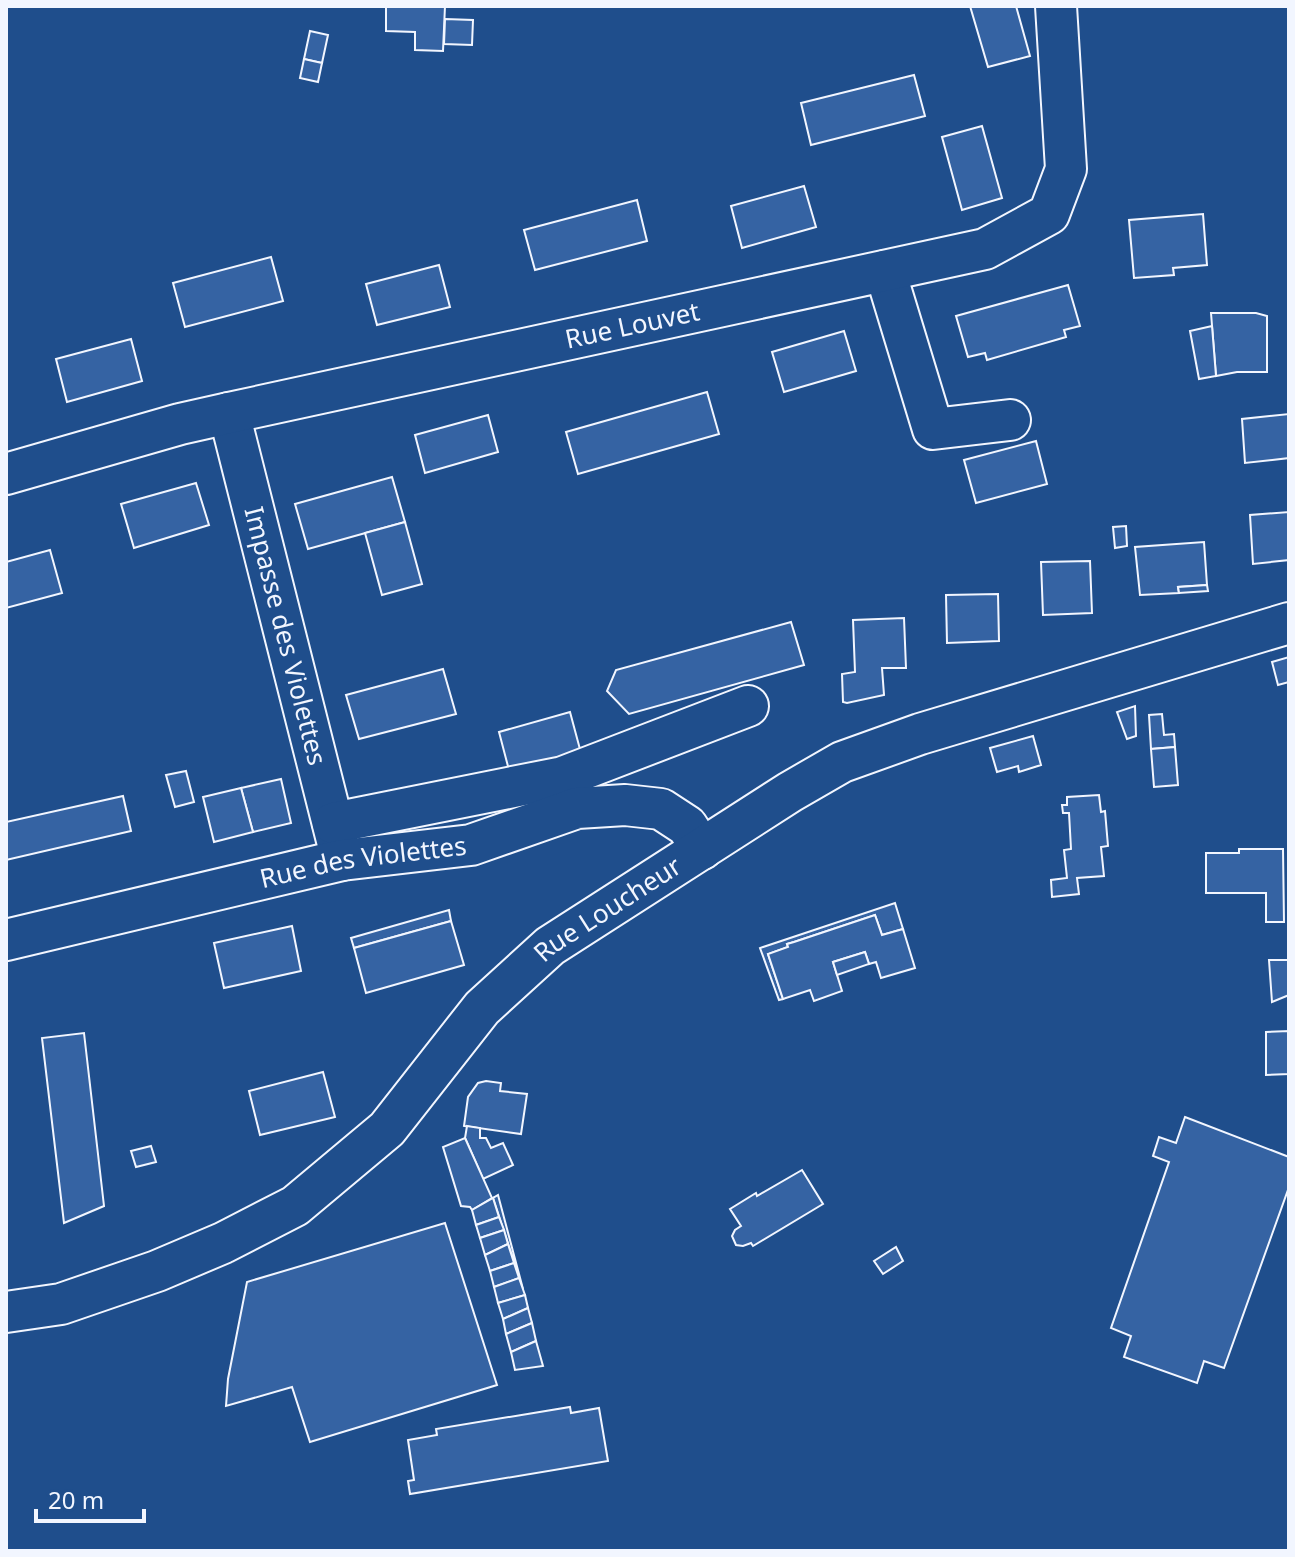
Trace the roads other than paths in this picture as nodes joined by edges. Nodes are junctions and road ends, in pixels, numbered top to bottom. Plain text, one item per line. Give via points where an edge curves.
1 (1056, 6) edge
2 (885, 271) junction
3 (229, 413) junction
4 (1010, 420) dead end
5 (6, 474) edge
6 (1289, 623) edge
7 (748, 706) dead end
8 (337, 842) junction
9 (702, 849) junction
10 (6, 940) edge
11 (6, 1312) edge

1 - 2 street, Rue Louvet via 1066,169 1049,214 985,249
2 - 3 street, Rue Louvet
2 - 4 street via 933,429
3 - 5 street, Rue Louvet
3 - 8 street, Impasse des Violettes
6 - 9 street, Rue Loucheur via 842,762
7 - 8 street via 563,777
8 - 9 street, Rue des Violettes via 471,845 577,808 625,805 661,809 687,826
8 - 10 street, Rue des Violettes
9 - 11 street, Rue Loucheur via 550,946 482,1008 387,1129 295,1206 157,1271 61,1304

